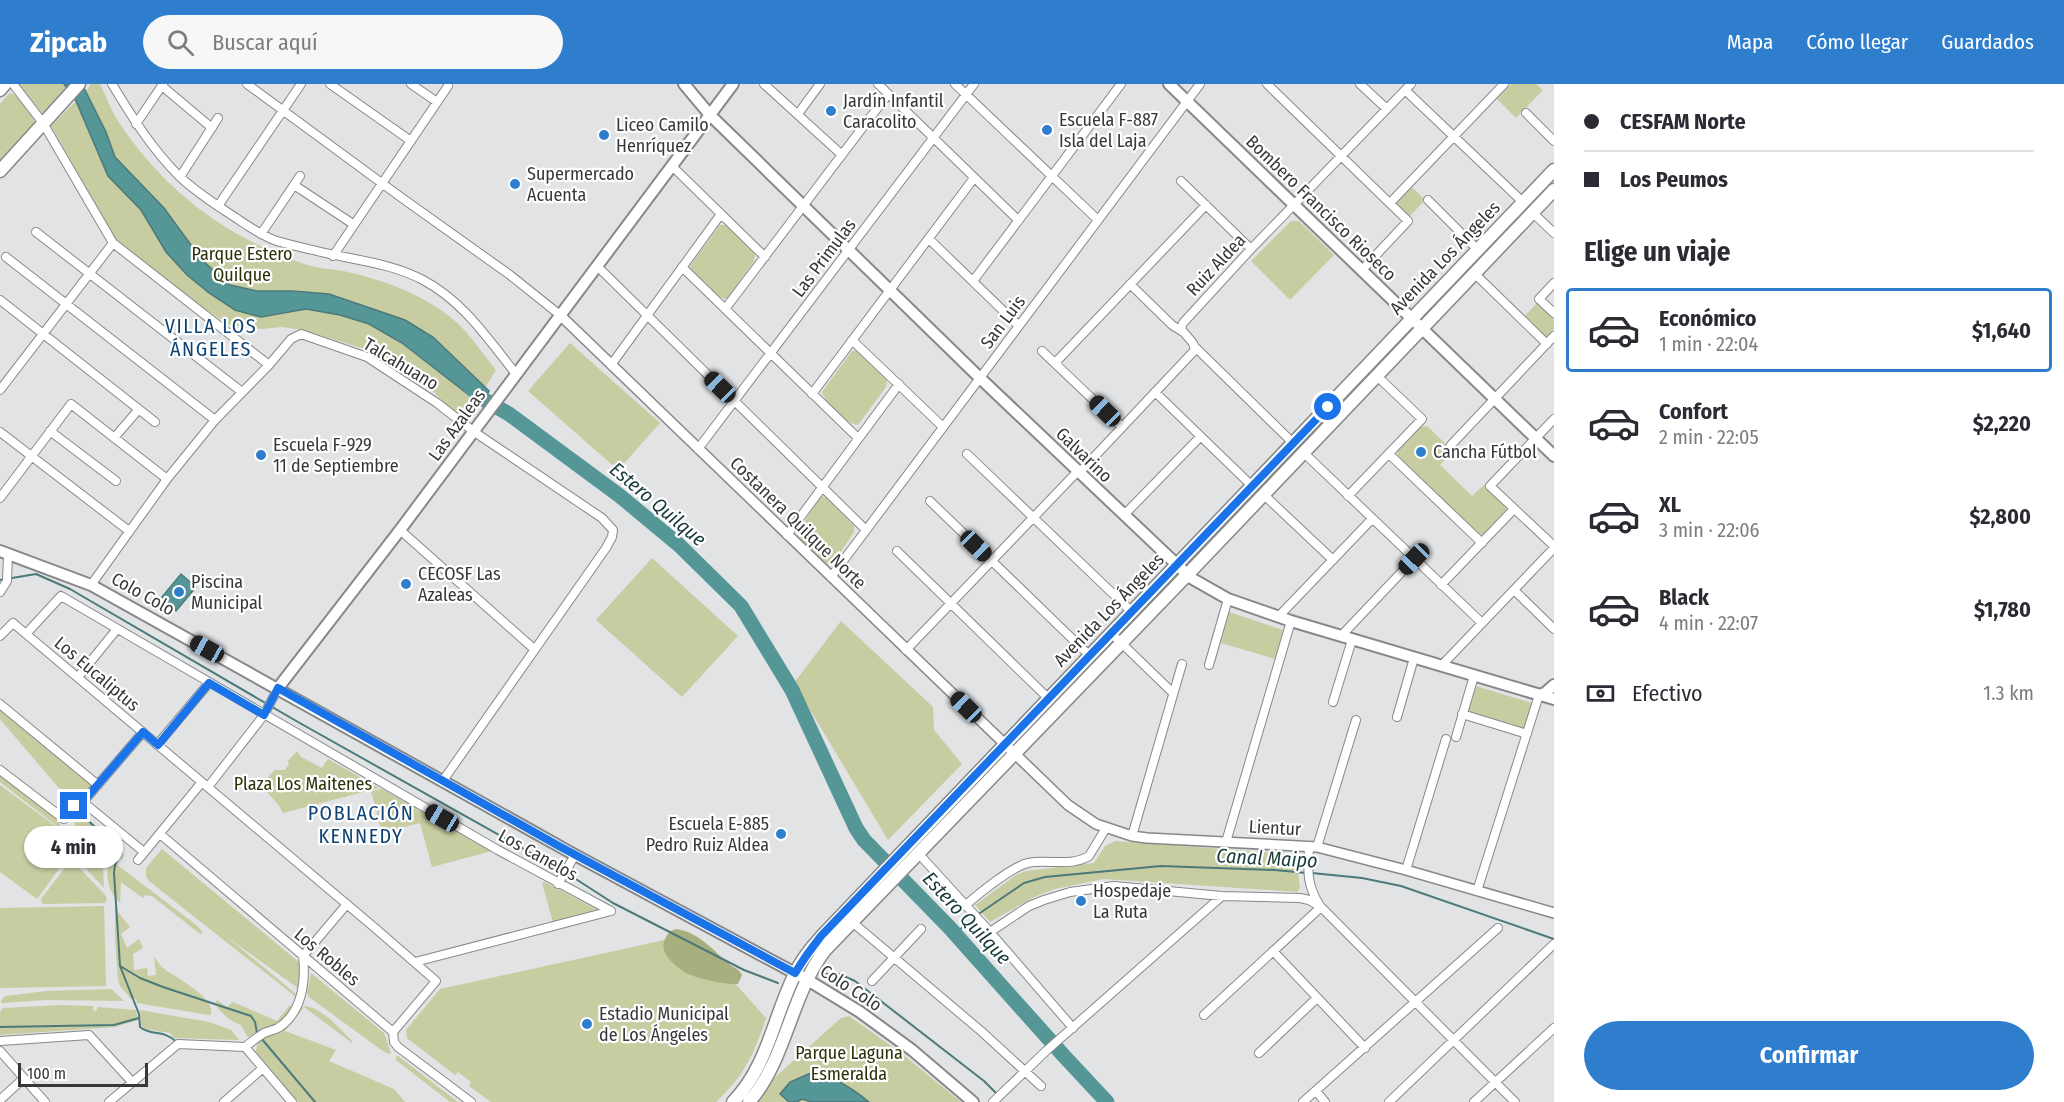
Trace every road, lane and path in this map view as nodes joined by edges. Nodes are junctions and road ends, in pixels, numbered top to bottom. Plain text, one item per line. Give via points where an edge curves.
1 (5, 84) edge
2 (13, 84) edge
3 (79, 84) edge
4 (112, 84) edge
5 (247, 84) edge
6 (301, 84) edge
7 (330, 84) edge
8 (411, 84) edge
9 (684, 84) edge
10 (734, 84) edge
11 (765, 84) edge
12 (820, 84) edge
13 (878, 84) edge
14 (955, 84) edge
15 (974, 84) edge
16 (1121, 84) edge
17 (1169, 84) edge
18 (1200, 84) edge
19 (1267, 84) edge
20 (1360, 84) edge
21 (1504, 84) edge
22 (162, 85) edge
23 (448, 86) dead end
24 (1408, 87) edge
25 (0, 90) edge
26 (888, 94) junction
27 (966, 94) junction
28 (1187, 101) junction
29 (437, 102) junction
30 (1387, 109) junction
31 (284, 111) junction
32 (1526, 113) dead end
33 (798, 114) junction
34 (710, 115) junction
35 (218, 118) dead end
36 (43, 123) junction
37 (136, 124) junction
38 (212, 128) junction
39 (1453, 137) junction
40 (933, 138) junction
41 (411, 141) junction
42 (1554, 141) edge
43 (842, 155) junction
44 (1342, 156) junction
45 (672, 166) junction
46 (1554, 170) edge
47 (0, 171) edge
48 (300, 176) dead end
49 (1052, 176) junction
50 (180, 177) junction
51 (974, 178) junction
52 (1181, 181) dead end
53 (382, 182) junction
54 (294, 185) junction
55 (1554, 190) edge
56 (1428, 200) dead end
57 (1524, 202) junction
58 (1389, 203) junction
59 (804, 205) junction
60 (1206, 205) junction
61 (1294, 205) junction
62 (218, 206) junction
63 (1533, 213) junction
64 (721, 214) junction
65 (1018, 220) junction
66 (1098, 220) junction
67 (353, 224) junction
68 (36, 232) dead end
69 (1554, 233) edge
70 (261, 234) junction
71 (929, 239) junction
72 (113, 243) junction
73 (1251, 249) junction
74 (849, 250) junction
75 (1478, 250) junction
76 (333, 255) junction
77 (6, 257) dead end
78 (765, 257) junction
79 (597, 266) junction
80 (682, 267) junction
81 (1362, 270) junction
82 (89, 273) junction
83 (1474, 273) junction
84 (973, 281) junction
85 (1130, 284) junction
86 (1554, 284) edge
87 (890, 290) junction
88 (0, 300) edge
89 (66, 303) junction
90 (725, 309) junction
91 (1554, 313) edge
92 (560, 315) junction
93 (648, 316) junction
94 (1412, 319) junction
95 (1018, 326) junction
96 (1422, 328) junction
97 (1183, 332) junction
98 (42, 333) junction
99 (1554, 336) edge
100 (852, 340) junction
101 (1547, 344) junction
102 (1194, 346) junction
103 (1042, 351) dead end
104 (771, 353) junction
105 (1055, 363) junction
106 (269, 365) junction
107 (611, 365) junction
108 (516, 374) junction
109 (1377, 376) junction
110 (980, 378) junction
111 (899, 384) junction
112 (0, 390) edge
113 (242, 392) junction
114 (1155, 392) junction
115 (812, 394) junction
116 (1494, 398) junction
117 (735, 401) junction
118 (139, 409) junction
119 (1554, 419) edge
120 (215, 420) junction
121 (155, 422) dead end
122 (943, 427) junction
123 (1122, 427) junction
124 (50, 431) junction
125 (473, 431) junction
126 (0, 432) edge
127 (1200, 437) junction
128 (114, 438) junction
129 (858, 438) junction
130 (1536, 438) junction
131 (1293, 443) junction
132 (1451, 445) dead end
133 (698, 449) junction
134 (1304, 453) junction
135 (967, 454) dead end
136 (1389, 454) junction
137 (32, 456) junction
138 (1554, 456) edge
139 (1078, 472) junction
140 (166, 479) junction
141 (116, 481) dead end
142 (822, 486) junction
143 (1252, 486) junction
144 (1263, 494) junction
145 (1348, 496) junction
146 (0, 498) edge
147 (930, 501) dead end
148 (1514, 509) junction
149 (1124, 515) junction
150 (1033, 518) junction
151 (1372, 519) junction
152 (400, 530) junction
153 (866, 530) junction
154 (129, 531) junction
155 (787, 535) junction
156 (1482, 543) junction
157 (1554, 547) edge
158 (897, 551) dead end
159 (4, 553) edge
160 (1414, 559) junction
161 (1333, 560) junction
162 (992, 561) junction
163 (1177, 565) junction
164 (1187, 575) junction
165 (831, 577) junction
166 (91, 585) junction
167 (1441, 585) junction
168 (1514, 590) junction
169 (0, 592) edge
170 (1228, 599) junction
171 (951, 604) junction
172 (1132, 612) junction
173 (1279, 616) junction
174 (1291, 621) junction
175 (1482, 623) junction
176 (1554, 628) edge
177 (117, 629) junction
178 (1111, 633) junction
179 (26, 634) junction
180 (0, 636) edge
181 (1341, 636) junction
182 (1352, 640) junction
183 (1121, 643) junction
184 (534, 650) junction
185 (906, 650) junction
186 (1090, 656) junction
187 (1414, 658) junction
188 (1182, 664) dead end
189 (1443, 664) junction
190 (1209, 665) dead end
191 (1474, 676) junction
192 (78, 677) junction
193 (209, 683) junction
194 (1554, 685) edge
195 (276, 693) junction
196 (1173, 693) junction
197 (1539, 694) junction
198 (1554, 698) edge
199 (1049, 699) junction
200 (1333, 702) dead end
201 (0, 704) edge
202 (265, 713) junction
203 (1462, 714) junction
204 (1397, 717) dead end
205 (1356, 720) dead end
206 (143, 732) junction
207 (1527, 734) junction
208 (1455, 737) dead end
209 (1446, 739) dead end
210 (158, 745) junction
211 (1010, 749) junction
212 (0, 770) edge
213 (442, 782) junction
214 (98, 785) junction
215 (205, 785) junction
216 (83, 802) junction
217 (1106, 828) junction
218 (160, 834) junction
219 (1132, 836) junction
220 (1226, 842) junction
221 (1313, 847) junction
222 (144, 852) junction
223 (918, 853) junction
224 (573, 859) junction
225 (138, 860) dead end
226 (899, 864) junction
227 (1406, 870) junction
228 (887, 876) junction
229 (558, 884) junction
230 (1477, 891) junction
231 (1222, 896) junction
232 (347, 904) junction
233 (966, 905) junction
234 (1321, 907) junction
235 (1554, 913) edge
236 (852, 922) junction
237 (1498, 928) dead end
238 (921, 929) dead end
239 (990, 932) junction
240 (1554, 944) edge
241 (1274, 951) junction
242 (303, 956) junction
243 (894, 959) junction
244 (415, 962) junction
245 (801, 976) junction
246 (872, 981) dead end
247 (1317, 998) junction
248 (1416, 1002) junction
249 (1204, 1015) dead end
250 (1073, 1028) junction
251 (1554, 1028) edge
252 (393, 1032) junction
253 (1453, 1040) junction
254 (0, 1041) edge
255 (245, 1047) junction
256 (1365, 1048) junction
257 (0, 1051) edge
258 (1259, 1053) dead end
259 (263, 1068) junction
260 (1026, 1070) junction
261 (24, 1078) junction
262 (132, 1082) junction
263 (1496, 1082) junction
264 (1041, 1086) dead end
265 (1316, 1091) junction
266 (0, 1100) edge
267 (994, 1101) edge
268 (45, 1102) edge
269 (109, 1102) edge
270 (224, 1102) edge
271 (292, 1102) edge
272 (471, 1102) edge
273 (733, 1102) edge
274 (749, 1102) edge
275 (973, 1102) edge
276 (1304, 1102) edge
277 (1325, 1102) edge
278 (1389, 1102) edge
279 (1474, 1102) edge
280 (1515, 1102) edge

1 - 25 main road
2 - 36 street
3 - 36 main road
4 - 37 street
5 - 31 street
6 - 31 street
7 - 41 street
8 - 29 street
9 - 34 main road, Galvarino
10 - 34 main road, Las Azaleas
11 - 33 street
12 - 33 street
13 - 26 street
14 - 27 street
15 - 27 street, Las Primulas
16 - 49 street
17 - 28 main road, Bombero Francisco Rioseco
18 - 28 street, San Luis
19 - 44 street
20 - 30 street
21 - 39 street
22 - 37 street
22 - 38 street
23 - 29 street
24 - 30 street, Ruiz Aldea
24 - 39 street
26 - 40 street
26 - 43 street
27 - 40 street, Las Primulas
27 - 49 street
28 - 61 main road, Bombero Francisco Rioseco
28 - 66 street, San Luis
29 - 41 street
30 - 44 street, Ruiz Aldea
31 - 53 street
31 - 62 street
32 - 42 street
33 - 43 street
34 - 45 main road, Las Azaleas
34 - 59 main road, Galvarino
35 - 38 street
36 - 47 main road
36 - 72 street
37 - 50 street
38 - 50 street
39 - 57 street
39 - 58 street
40 - 51 street
40 - 74 street, Las Primulas
41 - 53 street
43 - 59 street
44 - 58 street
44 - 61 street, Ruiz Aldea
45 - 64 street
45 - 79 main road, Las Azaleas
46 - 57 main road, Avenida Los Ángeles
48 - 54 street
49 - 65 street
49 - 66 street
50 - 62 street
51 - 65 street
51 - 71 street
52 - 60 street
53 - 67 street
53 - 92 street
54 - 67 street
54 - 70 street
55 - 63 main road, Avenida Los Ángeles
56 - 75 street
57 - 75 main road, Avenida Los Ángeles
58 - 81 street via 1408,221
59 - 74 main road, Galvarino
59 - 78 street
60 - 73 street
60 - 85 street
61 - 73 street, Ruiz Aldea
61 - 81 main road, Bombero Francisco Rioseco
62 - 70 street
63 - 69 street
63 - 83 main road, Avenida Los Ángeles
64 - 78 street
64 - 80 street
65 - 84 street
66 - 95 street, San Luis
67 - 76 street
68 - 82 street
70 - 76 street
71 - 84 street
71 - 87 street
72 - 82 street
72 - 106 street
73 - 97 street, Ruiz Aldea via 1183,323
74 - 87 main road, Galvarino
74 - 104 street, Las Primulas
75 - 94 main road, Avenida Los Ángeles
76 - 108 street via 400,269 425,281 454,301 479,326
77 - 89 street
78 - 90 street
79 - 92 main road, Las Azaleas
79 - 93 street
80 - 90 street
80 - 93 street
81 - 94 main road, Bombero Francisco Rioseco
82 - 89 street
82 - 113 street
83 - 96 main road, Avenida Los Ángeles
83 - 101 street
84 - 95 street
85 - 97 street
85 - 105 street
86 - 91 street via 1539,299
87 - 100 street
87 - 110 main road, Galvarino
88 - 98 street
89 - 98 street
89 - 120 street
90 - 104 street
92 - 107 street, Costanera Quilque Norte
92 - 108 main road, Las Azaleas
93 - 107 street
93 - 117 street
94 - 96 main road, Bombero Francisco Rioseco
94 - 131 main road, Avenida Los Ángeles
95 - 110 street, San Luis
96 - 109 main road, Avenida Los Ángeles
96 - 116 main road, Bombero Francisco Rioseco
97 - 102 street
98 - 112 street
98 - 118 street
99 - 101 street
100 - 111 street
100 - 115 street
101 - 116 street
102 - 114 street via 1193,352
102 - 131 street
103 - 105 street
104 - 115 street
104 - 117 street, Las Primulas
105 - 123 street
106 - 113 street, Talcahuano
106 - 125 street, Talcahuano via 291,339 301,334 367,357
107 - 133 street, Costanera Quilque Norte
108 - 125 main road, Las Azaleas
109 - 134 main road, Avenida Los Ángeles
109 - 136 street via 1422,419
110 - 122 street, San Luis
110 - 139 main road, Galvarino
111 - 122 street
111 - 129 street
113 - 120 street, Talcahuano
114 - 123 street
114 - 127 street
115 - 129 street
116 - 130 main road, Bombero Francisco Rioseco
116 - 132 street
117 - 133 street, Las Primulas
117 - 142 street
118 - 121 street
118 - 128 street
119 - 130 street
120 - 140 street, Talcahuano
122 - 153 street, San Luis
123 - 139 street
124 - 128 street via 71,404
124 - 137 street
124 - 141 street
125 - 152 main road, Las Azaleas
125 - 184 street, Talcahuano via 602,518 613,530 606,548
126 - 137 street
127 - 143 street
127 - 149 street
128 - 140 street
129 - 142 street
130 - 138 main road, Bombero Francisco Rioseco
130 - 148 street via 1490,486
131 - 143 main road, Avenida Los Ángeles
133 - 155 street, Costanera Quilque Norte
134 - 144 main road, Avenida Los Ángeles
134 - 145 street
135 - 150 street
136 - 145 street
136 - 156 street
137 - 146 street
137 - 154 street
139 - 149 main road, Galvarino
139 - 150 street
140 - 154 street, Talcahuano
142 - 153 street
142 - 155 street
143 - 163 main road, Avenida Los Ángeles
144 - 161 street
144 - 164 main road, Avenida Los Ángeles
145 - 151 street
147 - 162 street
148 - 156 street
148 - 157 street
149 - 163 main road, Galvarino
150 - 162 street
150 - 172 street
151 - 160 street
151 - 161 street
152 - 184 street
152 - 195 main road, Las Azaleas
153 - 165 street, San Luis
154 - 166 street, Talcahuano
155 - 165 street, Costanera Quilque Norte
156 - 167 street
157 - 168 street
158 - 171 street
159 - 166 main road, Colo Colo
159 - 169 street via 7,578
160 - 167 street
160 - 181 street
161 - 173 street
162 - 171 street
162 - 186 street
163 - 164 main road, Galvarino
163 - 172 main road, Avenida Los Ángeles
164 - 170 main road, Galvarino
164 - 183 main road, Avenida Los Ángeles
165 - 185 street, Costanera Quilque Norte
166 - 195 main road, Colo Colo
167 - 175 street
168 - 175 street
168 - 176 street
170 - 173 main road, Galvarino
170 - 190 street
171 - 185 street
171 - 199 street
172 - 178 main road, Avenida Los Ángeles
173 - 174 main road, Galvarino
174 - 181 main road, Galvarino
174 - 220 street
175 - 189 street
177 - 179 street, Los Canelos via 61,596
177 - 192 street
177 - 193 street, Los Canelos
178 - 183 street
178 - 186 main road, Avenida Los Ángeles
179 - 180 street, Los Eucaliptus via 13,623
179 - 192 street, Los Eucaliptus
181 - 182 main road, Galvarino
182 - 187 main road, Galvarino
182 - 200 street
183 - 196 street
183 - 211 main road, Avenida Los Ángeles
184 - 213 street
185 - 211 street, Costanera Quilque Norte
186 - 199 main road, Avenida Los Ángeles
187 - 189 main road, Galvarino
187 - 204 street
188 - 196 street
189 - 191 main road, Galvarino
191 - 197 main road, Galvarino
191 - 203 street
192 - 206 street, Los Eucaliptus
193 - 202 street, Los Canelos
193 - 210 street
194 - 197 main road
194 - 198 main road via 1550,694
195 - 202 street, Las Azaleas
195 - 213 main road, Colo Colo
196 - 219 street
197 - 198 main road, Galvarino
197 - 207 street
199 - 211 main road, Avenida Los Ángeles
201 - 214 street
202 - 215 street, Las Azaleas
202 - 229 street, Los Canelos
203 - 207 street
203 - 208 street
205 - 221 street
206 - 210 street, Los Eucaliptus
206 - 214 street
207 - 230 street
209 - 227 street
210 - 215 street, Los Eucaliptus
211 - 217 street, Lientur via 1068,805
211 - 223 main road, Avenida Los Ángeles
211 - 226 main road, Avenida Los Ángeles
212 - 216 street via 64,819 74,806
213 - 224 main road, Colo Colo
214 - 216 street
215 - 218 street, Las Azaleas
215 - 232 street, Los Eucaliptus
216 - 222 street
217 - 219 street, Lientur
217 - 233 street via 1089,856 1072,862 1031,862 1019,866
218 - 222 street, Las Azaleas
218 - 242 street, Los Robles
219 - 220 street, Lientur
220 - 221 street, Lientur
221 - 227 street, Lientur
221 - 234 street via 1308,878
222 - 225 street, Las Azaleas
223 - 226 main road, Avenida Los Ángeles
223 - 233 street
224 - 229 street
224 - 245 main road, Colo Colo
226 - 228 main road, Avenida Los Ángeles
227 - 230 street, Lientur
228 - 236 main road, Avenida Los Ángeles
228 - 245 main road, Avenida Los Ángeles via 821,936 806,956
229 - 244 street, Los Canelos via 610,911
230 - 235 street, Lientur
231 - 234 street via 1300,898
231 - 239 street via 1130,886 1087,889 1029,906
231 - 250 street
232 - 242 street
232 - 244 street, Los Eucaliptus
233 - 239 street
234 - 241 street
234 - 248 street
236 - 243 street
236 - 245 main road, Avenida Los Ángeles
237 - 248 street
238 - 243 street
239 - 250 street
240 - 253 street
241 - 247 street
241 - 249 street
242 - 252 street, Los Robles
242 - 255 street via 298,1005 277,1028
243 - 246 street
243 - 260 street
244 - 252 street, Los Eucaliptus via 436,981
245 - 273 main road, Avenida Los Ángeles via 760,1064
245 - 274 main road, Avenida Los Ángeles via 774,1064
245 - 275 main road, Colo Colo via 912,1050
247 - 256 street
247 - 258 street
248 - 253 street
248 - 256 street
250 - 260 street
251 - 263 street
252 - 272 street, Los Robles via 398,1047
253 - 263 street
253 - 278 street
254 - 262 street via 89,1035
255 - 259 street
255 - 262 street via 178,1044
256 - 265 street
257 - 261 street
259 - 270 street
259 - 271 street
260 - 264 street
260 - 267 street
261 - 266 street
261 - 268 street
262 - 269 street
263 - 279 street
263 - 280 street
265 - 276 street
265 - 277 street

